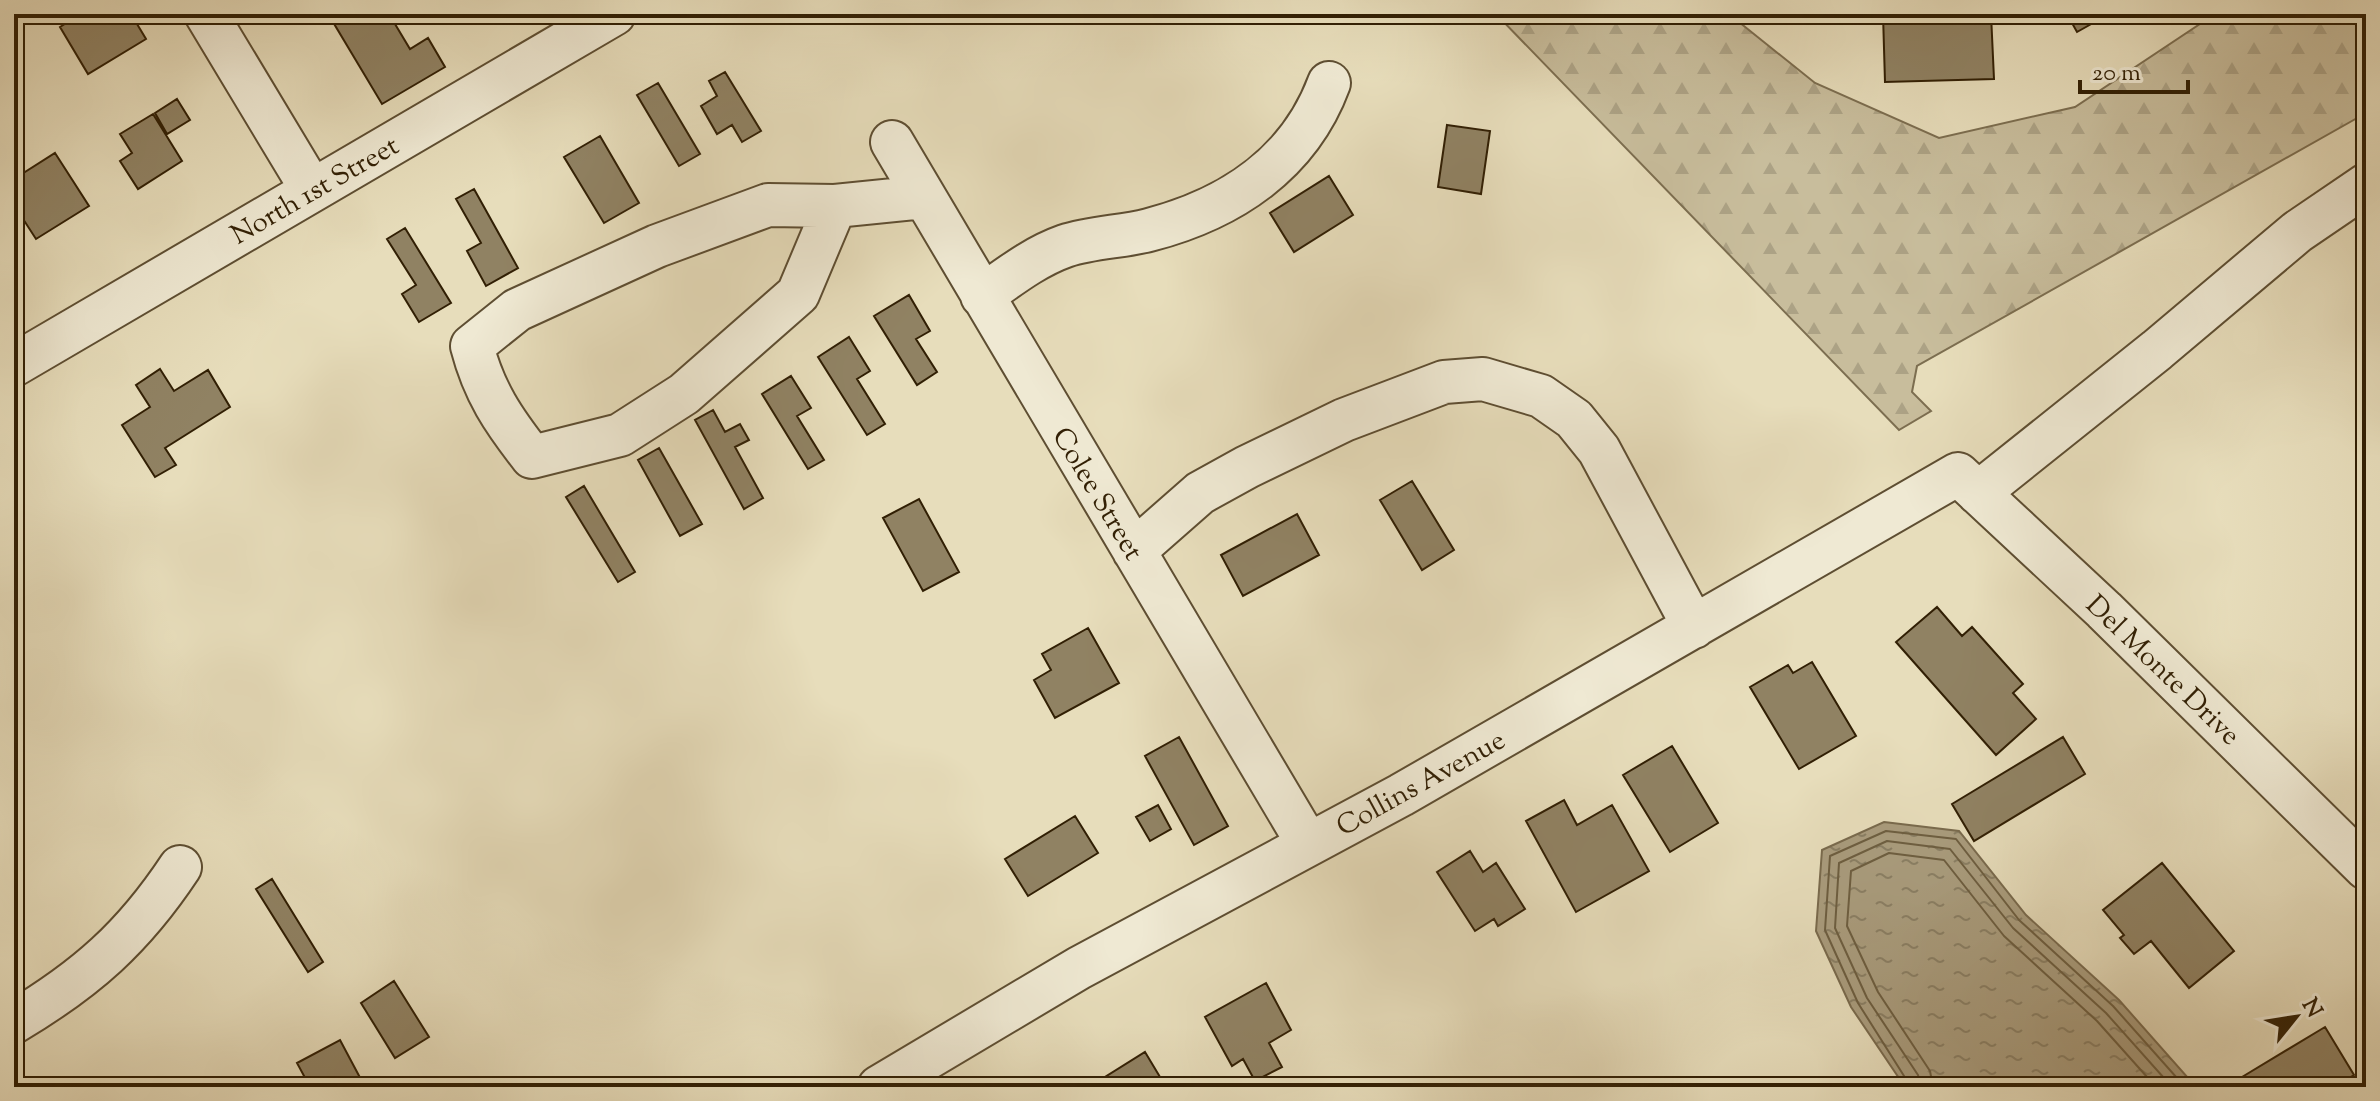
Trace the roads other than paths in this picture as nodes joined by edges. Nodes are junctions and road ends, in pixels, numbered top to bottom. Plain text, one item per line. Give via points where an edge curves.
1 (206, 14) edge
2 (614, 14) edge
3 (1329, 83) dead end
4 (892, 142) dead end
5 (2366, 185) edge
6 (312, 190) junction
7 (924, 197) junction
8 (835, 206) junction
9 (982, 296) junction
10 (14, 365) edge
11 (1968, 484) junction
12 (1134, 551) junction
13 (1694, 627) junction
14 (1308, 844) junction
15 (180, 867) dead end
16 (2366, 868) edge
17 (14, 1022) edge
18 (879, 1087) edge

1 - 6 street
2 - 6 street, North 1st Street
3 - 9 street via 1301,139 1276,167 1242,192 1148,231 1068,245 1034,259
4 - 7 street, Colee Street
5 - 11 street, Collins Avenue via 2297,232 2157,350
6 - 10 street, North 1st Street
7 - 8 street
7 - 9 street, Colee Street
8 - 8 street via 768,205 657,246 517,310 472,346 482,383 506,425 532,457 620,435 684,394 798,294
9 - 12 street, Colee Street
11 - 13 street, Collins Avenue
11 - 16 street, Del Monte Drive
12 - 13 street via 1200,493 1275,453 1444,382 1483,379 1541,396 1582,429 1599,450
12 - 14 street, Colee Street
13 - 14 street, Collins Avenue
14 - 18 street, Collins Avenue via 1079,968
15 - 17 street via 120,944 70,988

